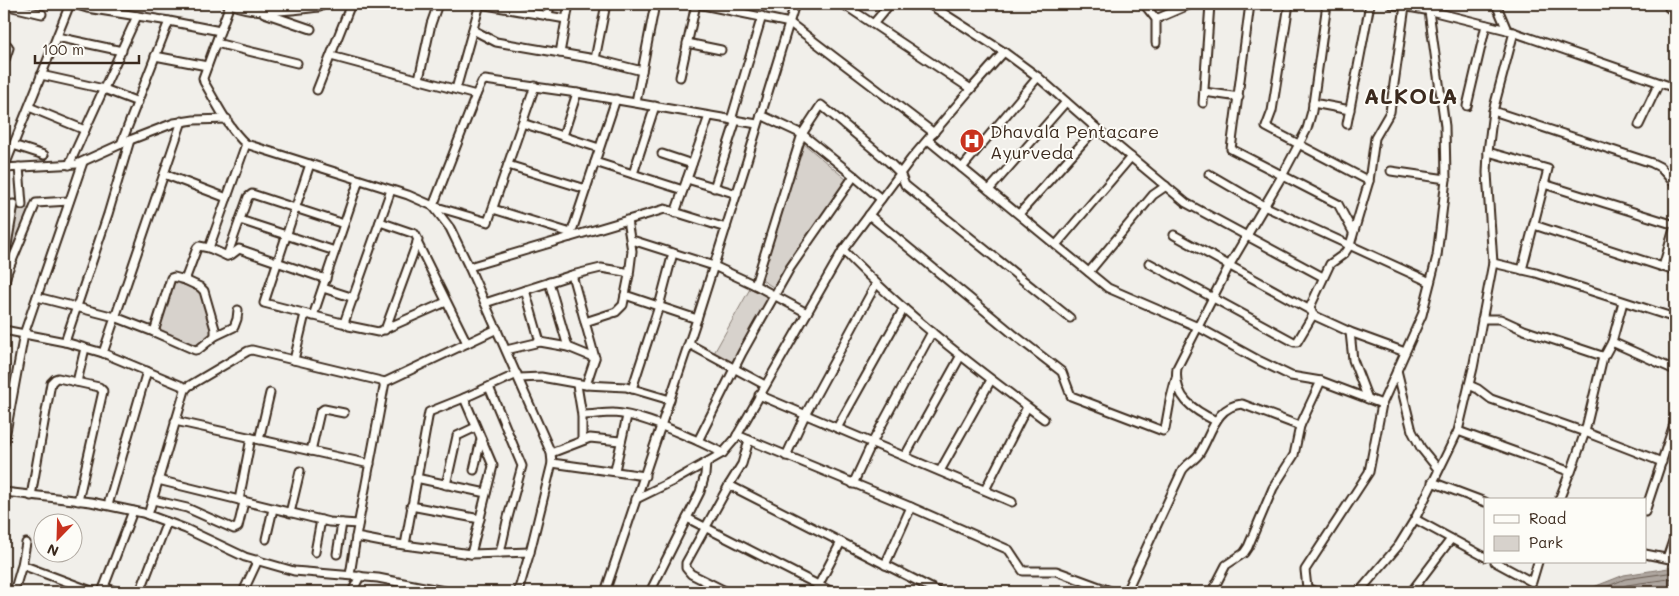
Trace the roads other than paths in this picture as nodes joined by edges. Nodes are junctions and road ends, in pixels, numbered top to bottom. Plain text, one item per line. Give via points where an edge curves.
1 (70, 4) edge
2 (74, 4) edge
3 (230, 4) edge
4 (351, 4) edge
5 (410, 4) edge
6 (438, 4) edge
7 (480, 4) edge
8 (550, 4) edge
9 (569, 4) edge
10 (606, 4) edge
11 (655, 4) edge
12 (698, 4) edge
13 (795, 4) edge
14 (843, 4) edge
15 (890, 4) edge
16 (929, 4) edge
17 (1144, 4) edge
18 (1191, 4) edge
19 (1210, 4) edge
20 (1250, 4) edge
21 (1289, 4) edge
22 (1327, 4) edge
23 (1370, 4) edge
24 (1391, 4) edge
25 (1496, 4) edge
26 (4, 5) edge
27 (1405, 6) junction
28 (516, 7) edge
29 (1429, 7) edge
30 (320, 8) dead end
31 (258, 12) junction
32 (42, 14) dead end
33 (137, 16) junction
34 (548, 16) junction
35 (762, 16) junction
36 (566, 19) junction
37 (1156, 19) junction
38 (169, 21) junction
39 (790, 23) junction
40 (873, 24) junction
41 (1486, 24) junction
42 (311, 29) dead end
43 (473, 30) junction
44 (1510, 31) junction
45 (220, 32) junction
46 (56, 37) junction
47 (4, 43) edge
48 (216, 43) junction
49 (687, 43) junction
50 (1156, 43) dead end
51 (721, 50) dead end
52 (122, 51) junction
53 (1004, 52) junction
54 (560, 53) junction
55 (155, 56) junction
56 (331, 56) junction
57 (595, 59) junction
58 (297, 63) dead end
59 (4, 64) edge
60 (207, 66) junction
61 (642, 71) junction
62 (41, 74) junction
63 (680, 77) dead end
64 (1038, 77) junction
65 (419, 79) junction
66 (1659, 83) junction
67 (535, 86) junction
68 (1675, 88) edge
69 (456, 89) junction
70 (104, 90) junction
71 (317, 90) dead end
72 (970, 90) junction
73 (1204, 92) junction
74 (577, 93) junction
75 (476, 94) junction
76 (1239, 97) junction
77 (616, 99) junction
78 (138, 102) junction
79 (636, 102) junction
80 (1066, 102) junction
81 (1203, 103) dead end
82 (1313, 103) junction
83 (655, 106) junction
84 (1467, 106) dead end
85 (29, 107) junction
86 (1350, 110) junction
87 (1493, 111) junction
88 (762, 115) junction
89 (709, 116) junction
90 (227, 119) junction
91 (734, 120) junction
92 (182, 121) junction
93 (522, 123) junction
94 (757, 124) junction
95 (1347, 124) dead end
96 (1640, 125) dead end
97 (1096, 128) junction
98 (85, 130) junction
99 (934, 133) junction
100 (802, 134) junction
101 (563, 136) junction
102 (130, 140) junction
103 (928, 140) junction
104 (121, 144) junction
105 (246, 144) junction
106 (13, 145) junction
107 (1299, 146) junction
108 (599, 148) junction
109 (1488, 152) junction
110 (662, 154) dead end
111 (44, 155) dead end
112 (1131, 158) junction
113 (83, 162) junction
114 (595, 162) junction
115 (310, 164) junction
116 (508, 164) junction
117 (692, 164) junction
118 (69, 165) junction
119 (19, 167) junction
120 (4, 168) edge
121 (962, 168) junction
122 (1391, 171) dead end
123 (900, 173) junction
124 (164, 174) junction
125 (633, 174) junction
126 (1209, 174) dead end
127 (854, 176) junction
128 (1282, 176) junction
129 (687, 179) junction
130 (1446, 179) junction
131 (359, 180) junction
132 (1369, 181) junction
133 (1544, 184) junction
134 (1675, 184) edge
135 (1166, 186) junction
136 (714, 188) junction
137 (586, 189) junction
138 (391, 190) junction
139 (683, 190) junction
140 (989, 190) junction
141 (737, 194) junction
142 (227, 198) junction
143 (881, 199) junction
144 (68, 201) junction
145 (36, 203) junction
146 (18, 204) junction
147 (4, 205) edge
148 (433, 206) junction
149 (1264, 206) junction
150 (296, 208) junction
151 (493, 209) junction
152 (676, 213) junction
153 (1018, 214) junction
154 (869, 215) junction
155 (240, 220) junction
156 (627, 220) junction
157 (380, 222) junction
158 (344, 224) junction
159 (1675, 225) edge
160 (1534, 226) junction
161 (726, 228) junction
162 (1354, 232) junction
163 (570, 235) junction
164 (1246, 235) junction
165 (286, 236) junction
166 (1174, 236) dead end
167 (632, 240) junction
168 (417, 242) junction
169 (1350, 244) junction
170 (1056, 245) junction
171 (209, 248) junction
172 (843, 250) junction
173 (335, 251) junction
174 (673, 253) junction
175 (227, 256) junction
176 (277, 263) junction
177 (1149, 263) dead end
178 (1493, 263) junction
179 (714, 266) junction
180 (1229, 266) junction
181 (469, 267) junction
182 (1663, 267) junction
183 (1522, 270) junction
184 (1675, 271) edge
185 (1089, 272) junction
186 (7, 273) junction
187 (572, 275) junction
188 (630, 275) junction
189 (1323, 277) junction
190 (326, 279) junction
191 (185, 280) junction
192 (549, 282) junction
193 (1430, 282) junction
194 (876, 284) junction
195 (755, 285) junction
196 (4, 286) edge
197 (323, 288) junction
198 (525, 290) junction
199 (625, 295) junction
200 (775, 295) junction
201 (37, 297) junction
202 (1212, 297) junction
203 (354, 298) junction
204 (446, 302) junction
205 (1623, 302) junction
206 (485, 303) junction
207 (659, 306) junction
208 (77, 307) junction
209 (904, 308) junction
210 (238, 310) dead end
211 (1311, 312) junction
212 (807, 313) junction
213 (305, 314) junction
214 (313, 316) junction
215 (115, 317) junction
216 (1070, 318) dead end
217 (1675, 318) edge
218 (697, 319) junction
219 (1482, 319) junction
220 (344, 322) junction
221 (586, 322) junction
222 (1198, 327) junction
223 (497, 329) junction
224 (4, 330) edge
225 (385, 330) junction
226 (154, 332) junction
227 (932, 332) junction
228 (1350, 332) junction
229 (24, 334) junction
230 (215, 336) junction
231 (65, 342) junction
232 (540, 342) junction
233 (1612, 342) junction
234 (468, 343) junction
235 (689, 344) junction
236 (568, 347) junction
237 (85, 348) junction
238 (506, 350) junction
239 (1405, 352) junction
240 (103, 353) junction
241 (1603, 356) junction
242 (960, 357) junction
243 (595, 358) junction
244 (294, 360) junction
245 (734, 368) junction
246 (1397, 370) junction
247 (1675, 370) edge
248 (147, 371) junction
249 (518, 376) junction
250 (1176, 378) junction
251 (991, 380) junction
252 (1320, 381) junction
253 (77, 382) junction
254 (385, 382) junction
255 (577, 385) junction
256 (586, 385) junction
257 (766, 385) junction
258 (1469, 385) junction
259 (489, 387) junction
260 (186, 388) junction
261 (632, 389) junction
262 (270, 393) dead end
263 (759, 395) junction
264 (464, 398) junction
265 (1368, 399) junction
266 (670, 400) junction
267 (1382, 404) junction
268 (1028, 407) junction
269 (344, 413) dead end
270 (582, 415) junction
271 (805, 415) junction
272 (627, 416) junction
273 (1044, 419) dead end
274 (175, 421) junction
275 (1216, 421) junction
276 (1675, 421) edge
277 (661, 426) junction
278 (1300, 426) junction
279 (476, 428) junction
280 (837, 428) junction
281 (1458, 430) junction
282 (1585, 432) junction
283 (737, 435) junction
284 (251, 438) junction
285 (481, 439) junction
286 (259, 440) junction
287 (582, 440) junction
288 (749, 440) junction
289 (620, 441) junction
290 (698, 441) junction
291 (872, 443) junction
292 (4, 444) edge
293 (311, 451) junction
294 (551, 453) junction
295 (722, 453) junction
296 (786, 456) junction
297 (905, 456) junction
298 (1662, 462) junction
299 (552, 463) junction
300 (706, 463) junction
301 (370, 464) junction
302 (1438, 469) junction
303 (474, 470) dead end
304 (614, 470) junction
305 (940, 470) junction
306 (300, 472) dead end
307 (1570, 472) junction
308 (645, 476) junction
309 (416, 478) junction
310 (158, 480) junction
311 (1432, 482) junction
312 (853, 484) junction
313 (446, 485) junction
314 (729, 485) junction
315 (984, 490) junction
316 (4, 492) edge
317 (486, 493) junction
318 (31, 496) junction
319 (1560, 498) edge
320 (636, 499) junction
321 (78, 500) junction
322 (153, 500) junction
323 (242, 501) junction
324 (1012, 502) dead end
325 (1484, 502) edge
326 (108, 505) junction
327 (412, 506) junction
328 (910, 507) junction
329 (273, 509) junction
330 (1646, 509) edge
331 (133, 511) junction
332 (290, 513) junction
333 (148, 515) junction
334 (687, 518) junction
335 (480, 519) junction
336 (1415, 519) junction
337 (321, 520) junction
338 (167, 522) junction
339 (342, 523) junction
340 (358, 524) junction
341 (705, 527) junction
342 (1675, 535) edge
343 (356, 537) junction
344 (266, 538) dead end
345 (1451, 539) junction
346 (841, 542) junction
347 (26, 543) dead end
348 (405, 545) junction
349 (315, 552) dead end
350 (530, 552) junction
351 (500, 553) junction
352 (337, 554) dead end
353 (471, 554) junction
354 (1646, 554) edge
355 (1484, 556) edge
356 (1671, 559) edge
357 (258, 560) junction
358 (1498, 564) edge
359 (1537, 564) edge
360 (22, 565) junction
361 (885, 565) junction
362 (350, 575) junction
363 (360, 576) junction
364 (414, 589) edge
365 (817, 589) edge
366 (103, 590) edge
367 (1307, 590) edge
368 (14, 592) edge
369 (94, 592) edge
370 (117, 592) edge
371 (140, 592) edge
372 (243, 592) edge
373 (352, 592) edge
374 (449, 592) edge
375 (518, 592) edge
376 (605, 592) edge
377 (650, 592) edge
378 (727, 592) edge
379 (832, 592) edge
380 (939, 592) edge
381 (1113, 592) edge
382 (1126, 592) edge
383 (1212, 592) edge
384 (1316, 592) edge
385 (1360, 592) edge
386 (1411, 592) edge

1 - 46 street
2 - 33 street
3 - 31 street
3 - 45 street
4 - 5 street
4 - 56 street
6 - 65 street via 430,24
7 - 28 street
7 - 43 street
8 - 34 street
9 - 36 street
10 - 57 street
11 - 61 street
12 - 35 street
12 - 49 street
13 - 39 street
14 - 40 street
15 - 40 street
16 - 53 street
17 - 37 street
18 - 37 street
19 - 73 street
20 - 76 street
21 - 107 street via 1272,111 1266,127
22 - 82 street
23 - 86 street
24 - 27 street
25 - 44 street
26 - 32 street
27 - 29 street
27 - 132 street via 1390,112 1375,138
28 - 34 street
29 - 41 street
29 - 130 street via 1445,126
30 - 31 street
31 - 42 street
33 - 38 street
33 - 52 street
34 - 36 street
35 - 39 street
35 - 91 street
36 - 54 street
37 - 50 street
38 - 45 street
38 - 55 street
39 - 88 street
39 - 99 street
40 - 72 street
41 - 44 street
41 - 84 street
43 - 54 street via 496,42
43 - 69 street
44 - 66 street
44 - 87 street
45 - 48 street
46 - 52 street
46 - 62 street
47 - 59 street via 9,48
48 - 58 street
48 - 60 street
49 - 51 street
49 - 63 street
52 - 70 street
53 - 64 street
53 - 72 street
54 - 57 street
55 - 60 street
55 - 78 street
56 - 65 street
56 - 71 street
57 - 61 street
60 - 90 street via 204,82
61 - 79 street
62 - 70 street
62 - 85 street
64 - 80 street
64 - 121 street
65 - 69 street
66 - 68 street
66 - 96 street
67 - 74 street
67 - 75 street via 485,80
67 - 93 street
69 - 75 street
70 - 78 street
70 - 98 street
72 - 99 street
73 - 76 street
73 - 81 street
74 - 77 street
74 - 101 street
75 - 148 street
76 - 128 street via 1232,149
77 - 79 street
77 - 108 street
78 - 104 street
79 - 83 street
80 - 97 street
80 - 140 street
82 - 86 street
82 - 107 street
83 - 89 street
83 - 125 street
85 - 98 street
85 - 106 street
86 - 95 street
87 - 109 street
87 - 134 street via 1652,163
88 - 94 street
88 - 100 street
89 - 91 street
89 - 117 street
90 - 92 street
90 - 105 street
91 - 94 street
91 - 136 street
92 - 102 street
92 - 124 street
93 - 101 street
93 - 116 street
94 - 141 street
97 - 112 street
97 - 153 street
98 - 118 street
99 - 103 street
100 - 123 street via 821,105
100 - 127 street
100 - 195 street
101 - 108 street
102 - 104 street
102 - 208 street
103 - 121 street
103 - 123 street
104 - 113 street
105 - 115 street
105 - 142 street
106 - 111 street
106 - 120 street
107 - 128 street
107 - 132 street
108 - 114 street
109 - 133 street via 1548,169
109 - 178 street via 1486,173
110 - 117 street
112 - 135 street
112 - 170 street
113 - 118 street
113 - 144 street
114 - 125 street
114 - 137 street
115 - 131 street
115 - 150 street
116 - 137 street
116 - 151 street
117 - 129 street
118 - 119 street
119 - 120 street
119 - 146 street
121 - 140 street
122 - 130 street
123 - 143 street
123 - 216 street via 905,185
124 - 142 street
124 - 215 street
125 - 139 street
126 - 149 street
127 - 143 street
127 - 200 street
128 - 149 street
128 - 162 street via 1338,204
129 - 136 street
129 - 139 street
130 - 193 street via 1437,256
131 - 138 street
131 - 158 street
132 - 162 street
133 - 159 street
133 - 160 street
135 - 164 street via 1193,207
135 - 185 street via 1154,195
136 - 141 street
137 - 163 street
138 - 148 street
138 - 157 street
139 - 152 street
140 - 153 street
141 - 161 street
142 - 171 street
143 - 154 street
144 - 145 street
144 - 201 street
145 - 146 street
145 - 186 street
146 - 147 street
146 - 186 street via 5,256
148 - 151 street via 486,223
148 - 181 street via 450,228
149 - 164 street
149 - 169 street
150 - 155 street via 252,194
150 - 158 street
150 - 165 street
151 - 163 street
152 - 156 street via 665,209
152 - 161 street
153 - 170 street
154 - 172 street
154 - 250 street via 1062,372 1071,396 1163,431
155 - 165 street
155 - 175 street
156 - 163 street
156 - 167 street
157 - 168 street via 415,234
157 - 203 street
158 - 173 street
159 - 182 street
160 - 182 street
160 - 183 street
161 - 179 street
162 - 169 street
163 - 181 street
164 - 180 street
164 - 189 street
165 - 173 street
165 - 176 street
166 - 180 street
167 - 174 street
167 - 188 street
168 - 204 street
168 - 225 street
169 - 189 street via 1344,254 1332,262
169 - 193 street
170 - 185 street
171 - 175 street
171 - 191 street via 197,248
172 - 194 street
172 - 212 street
173 - 190 street
174 - 179 street
174 - 207 street
175 - 176 street via 239,249
176 - 190 street
176 - 213 street via 264,303
177 - 202 street
178 - 183 street
178 - 219 street
179 - 195 street
179 - 218 street
180 - 202 street
180 - 211 street
181 - 206 street
182 - 184 street
183 - 205 street
185 - 222 street via 1108,288
186 - 196 street
187 - 188 street via 608,268
187 - 192 street
187 - 221 street
188 - 199 street
189 - 211 street
190 - 197 street
191 - 226 street via 171,278
191 - 230 street via 204,291
192 - 198 street
192 - 236 street
193 - 239 street via 1422,315
194 - 209 street
194 - 271 street
195 - 200 street
197 - 203 street
197 - 214 street
198 - 206 street
198 - 232 street
199 - 207 street
199 - 221 street via 623,305 616,312
200 - 212 street
200 - 245 street
201 - 208 street
201 - 229 street
202 - 211 street via 1296,343
202 - 222 street
203 - 220 street
204 - 225 street
204 - 234 street
205 - 217 street
205 - 233 street
206 - 223 street
207 - 218 street
207 - 261 street
208 - 215 street
208 - 231 street
209 - 227 street
209 - 280 street
210 - 230 street via 234,327
211 - 228 street
212 - 257 street
213 - 214 street
213 - 244 street
214 - 220 street
215 - 226 street
215 - 240 street
218 - 235 street
219 - 241 street via 1500,319
219 - 258 street
220 - 225 street via 375,332
221 - 243 street
222 - 250 street via 1178,362
222 - 252 street via 1291,376
223 - 234 street
223 - 238 street
224 - 229 street
226 - 230 street via 195,350
227 - 242 street
227 - 291 street
228 - 239 street
228 - 265 street via 1353,360
229 - 231 street
229 - 292 street
231 - 237 street
232 - 236 street
232 - 238 street
233 - 241 street
233 - 247 street
234 - 254 street
235 - 245 street
235 - 266 street
236 - 243 street
237 - 240 street
237 - 253 street
238 - 249 street
239 - 246 street
240 - 248 street
241 - 282 street
242 - 251 street
242 - 297 street
243 - 256 street
244 - 254 street
244 - 260 street via 248,351
245 - 257 street
245 - 290 street
246 - 267 street
246 - 302 street via 1412,431
248 - 260 street
248 - 326 street
249 - 255 street via 541,376
249 - 259 street
249 - 294 street
250 - 275 street via 1189,405
251 - 268 street
251 - 305 street
252 - 265 street
252 - 278 street
253 - 318 street via 54,378 51,383
253 - 321 street via 98,387 104,394
254 - 301 street
255 - 256 street
255 - 270 street
256 - 261 street
257 - 263 street
258 - 281 street
258 - 282 street via 1491,399
259 - 264 street
259 - 351 street via 522,469
260 - 274 street
261 - 266 street
262 - 286 street
263 - 271 street
263 - 283 street
264 - 279 street
264 - 309 street via 429,412
265 - 267 street
266 - 277 street
267 - 367 street via 1369,472 1305,570
268 - 273 street
268 - 315 street
269 - 293 street via 324,409 320,412
270 - 272 street via 613,413
270 - 287 street
271 - 280 street
271 - 296 street
272 - 277 street
272 - 289 street
274 - 284 street
274 - 310 street
275 - 278 street via 1225,410 1242,404
275 - 382 street via 1198,456 1182,470
276 - 298 street
277 - 290 street
277 - 308 street
278 - 383 street via 1294,455 1273,488 1248,547 1226,565
279 - 285 street
279 - 313 street via 457,436
280 - 291 street
281 - 302 street
281 - 307 street
282 - 298 street
282 - 307 street
283 - 288 street
283 - 295 street
284 - 286 street
284 - 323 street
285 - 303 street
285 - 317 street via 493,466
286 - 293 street
287 - 289 street
287 - 294 street
288 - 296 street
288 - 314 street via 742,464
289 - 304 street
290 - 295 street
291 - 297 street
291 - 312 street
293 - 301 street
294 - 299 street
295 - 300 street
296 - 312 street
297 - 305 street
298 - 330 street
299 - 304 street
299 - 350 street
300 - 320 street
300 - 334 street via 702,485
301 - 340 street
302 - 311 street
304 - 308 street
305 - 315 street
306 - 332 street
307 - 319 street
308 - 320 street
309 - 313 street
309 - 327 street
310 - 322 street
310 - 323 street
311 - 325 street
311 - 336 street
312 - 328 street
313 - 317 street
314 - 341 street
314 - 346 street
315 - 324 street
316 - 318 street
317 - 335 street
318 - 321 street
320 - 376 street
321 - 326 street
322 - 323 street via 187,508 234,529 238,527
322 - 333 street
323 - 329 street
326 - 331 street
327 - 335 street
327 - 348 street
328 - 361 street
328 - 381 street via 1009,550 1023,571 1056,571
329 - 332 street
329 - 344 street
331 - 333 street
331 - 366 street
332 - 337 street
333 - 338 street
334 - 341 street
334 - 377 street
335 - 353 street
336 - 345 street
336 - 385 street via 1399,545
337 - 339 street
337 - 349 street
338 - 357 street
338 - 371 street
339 - 340 street
339 - 352 street
340 - 343 street
341 - 365 street
341 - 378 street via 686,562 686,568 691,574
342 - 356 street
343 - 348 street
343 - 362 street
345 - 355 street
345 - 386 street
346 - 361 street
346 - 365 street
347 - 360 street
348 - 353 street
350 - 351 street
350 - 375 street
351 - 353 street
354 - 356 street
357 - 362 street via 294,571
357 - 372 street
358 - 359 street via 1532,582
360 - 368 street
360 - 369 street
361 - 380 street
362 - 363 street
363 - 364 street
363 - 373 street
364 - 374 street
365 - 379 street
366 - 370 street
367 - 384 street

